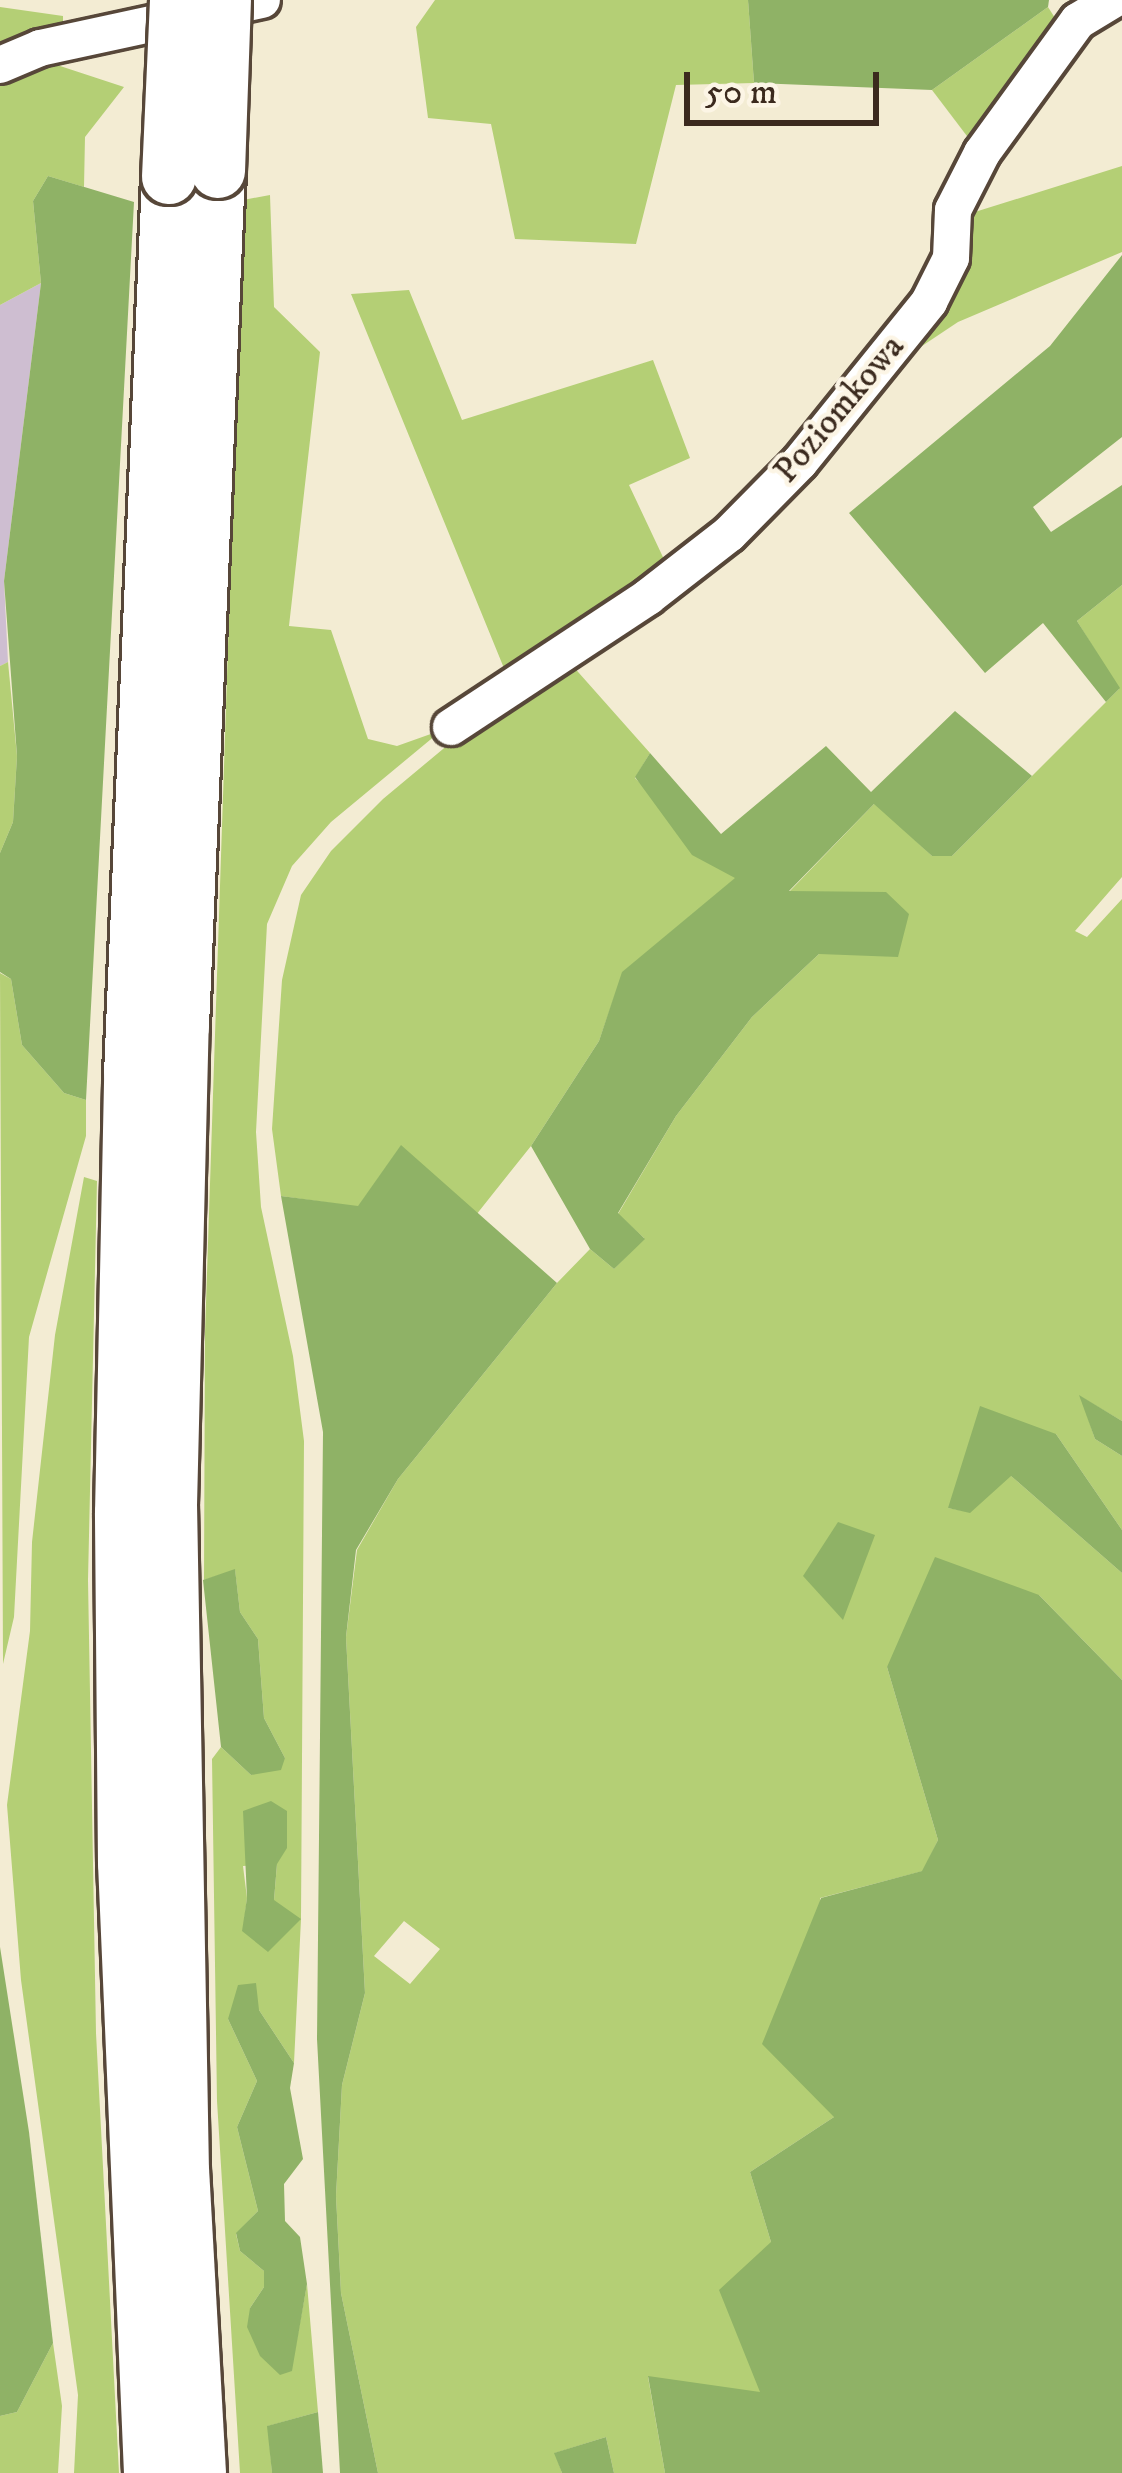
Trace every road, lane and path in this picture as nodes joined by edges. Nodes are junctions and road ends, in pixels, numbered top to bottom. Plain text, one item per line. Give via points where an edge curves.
1 (177, 0) edge
2 (224, 0) edge
3 (262, 0) edge
4 (1112, 0) edge
5 (1076, 10) edge
6 (0, 65) edge
7 (193, 174) junction
8 (451, 727) dead end
9 (151, 2473) edge
10 (200, 2473) edge

1 - 7 highway, bridge
2 - 7 highway, bridge
3 - 6 street via 77,39
4 - 5 street, Poziomkowa
5 - 8 street, Poziomkowa via 953,210 951,258 929,302 800,462 729,534 664,584
7 - 9 highway via 131,1075 122,1513 126,1909
7 - 10 highway via 170,1505 182,2172

